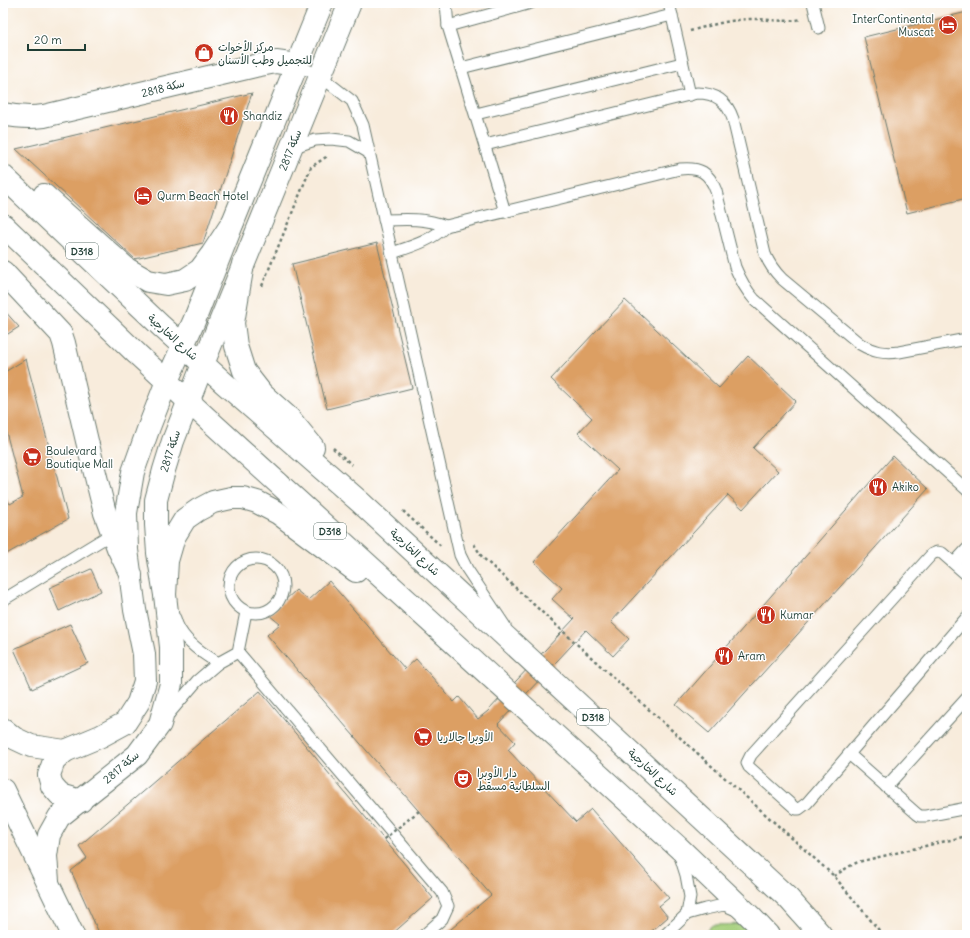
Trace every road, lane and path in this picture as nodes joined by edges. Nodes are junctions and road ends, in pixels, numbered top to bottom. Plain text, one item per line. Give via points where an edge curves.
1 (322, 3) edge
2 (350, 3) edge
3 (446, 3) edge
4 (531, 3) edge
5 (669, 3) edge
6 (813, 3) edge
7 (672, 15) junction
8 (816, 16) junction
9 (448, 26) junction
10 (818, 28) dead end
11 (676, 34) junction
12 (682, 62) junction
13 (297, 65) junction
14 (461, 68) junction
15 (320, 76) junction
16 (690, 95) junction
17 (3, 114) edge
18 (476, 114) junction
19 (331, 139) junction
20 (485, 145) junction
21 (291, 148) junction
22 (368, 152) junction
23 (3, 161) edge
24 (3, 176) edge
25 (505, 212) junction
26 (384, 220) junction
27 (233, 222) junction
28 (3, 225) edge
29 (446, 226) junction
30 (392, 253) junction
31 (243, 264) junction
32 (3, 272) edge
33 (260, 289) dead end
34 (967, 339) edge
35 (183, 346) junction
36 (203, 364) junction
37 (167, 381) junction
38 (188, 400) junction
39 (332, 447) dead end
40 (355, 468) dead end
41 (967, 490) edge
42 (360, 502) junction
43 (402, 510) dead end
44 (113, 533) junction
45 (474, 544) dead end
46 (443, 548) dead end
47 (967, 549) edge
48 (954, 563) junction
49 (131, 575) junction
50 (967, 575) edge
51 (165, 595) junction
52 (3, 600) edge
53 (246, 612) junction
54 (967, 617) edge
55 (450, 640) junction
56 (238, 652) junction
57 (524, 653) junction
58 (218, 663) junction
59 (967, 698) edge
60 (3, 717) edge
61 (160, 724) junction
62 (8, 734) edge
63 (65, 751) junction
64 (849, 754) junction
65 (886, 787) junction
66 (3, 790) edge
67 (81, 801) junction
68 (967, 808) edge
69 (419, 811) dead end
70 (967, 836) edge
71 (384, 839) dead end
72 (678, 847) junction
73 (834, 876) junction
74 (48, 881) junction
75 (687, 914) junction
76 (752, 918) junction
77 (73, 935) edge
78 (424, 935) edge
79 (665, 935) edge
80 (768, 935) edge
81 (821, 935) edge
82 (883, 935) edge

1 - 13 main road
2 - 15 main road, سكة 2817
3 - 9 lane
4 - 9 lane
5 - 7 lane
6 - 8 lane
7 - 11 lane
7 - 14 lane
8 - 10 lane
8 - 11 path via 793,21 737,20
9 - 14 lane
11 - 12 lane
12 - 16 lane
12 - 18 lane
13 - 15 lane, سكة 2818
13 - 17 main road, سكة 2818 via 276,62 255,66 33,118
13 - 27 main road
14 - 18 lane
15 - 21 main road, سكة 2817
15 - 22 lane, سكة 2818 via 352,101 363,125
16 - 20 lane
16 - 34 lane via 714,95 731,111 765,254 772,268 782,279 869,349 899,352
18 - 20 lane
19 - 21 lane via 315,140
19 - 22 lane via 349,140
19 - 33 path via 330,152 312,168
20 - 25 lane
21 - 31 main road, سكة 2817
22 - 26 lane, سكة 2818
23 - 27 main road via 12,166 127,269 148,281 166,284 185,280 200,270
24 - 35 main road, شارع الخارجية / D318
25 - 29 lane
25 - 41 lane via 680,169 699,170 713,182 735,267 746,290
26 - 29 lane via 421,220
26 - 30 lane, سكة 2818
27 - 35 main road
28 - 37 main road, D318
29 - 30 lane via 428,240
30 - 57 lane, سكة 2818 via 460,555
31 - 36 main road, سكة 2817
31 - 42 main road via 233,323 236,346 244,371 262,394 290,419
32 - 44 main road via 61,334 105,513
35 - 36 main road, شارع الخارجية / D318
35 - 37 main road
36 - 38 main road, سكة 2817
36 - 42 main road, شارع الخارجية / D318
37 - 38 main road, D318
37 - 49 main road via 133,472 126,513
38 - 51 main road, سكة 2817 via 156,500 158,553
38 - 55 main road, D318
39 - 40 path
42 - 57 main road, شارع الخارجية / D318
43 - 46 path
44 - 49 main road
44 - 52 lane via 38,575
45 - 73 path via 482,557
47 - 48 lane
48 - 50 lane
48 - 64 lane via 942,553 932,554 751,754 747,763 799,809
49 - 63 main road via 144,654 145,681 138,703 125,723
51 - 55 main road via 167,561 174,537 185,519 213,502 243,498 257,502 278,514
51 - 58 lane via 180,631 190,643
51 - 61 main road, سكة 2817 via 171,647 171,684
53 - 53 lane via 259,614 269,611 277,605 282,596 284,582 280,571 264,559 249,559 235,569 230,577 230,594 234,603
53 - 56 lane
54 - 64 lane
55 - 72 main road, D318
56 - 58 lane
56 - 78 lane via 442,892 448,906 442,919
57 - 81 main road, شارع الخارجية / D318 via 788,898
58 - 61 lane via 197,681
59 - 65 lane
60 - 62 main road
61 - 67 main road, سكة 2817 via 137,754
62 - 63 main road via 31,746
63 - 67 main road via 54,761 49,775 52,786 60,795
64 - 65 lane
65 - 68 lane via 920,816
66 - 74 main road
67 - 74 main road, سكة 2817 via 59,818 49,835 46,856
69 - 71 path, bridge
70 - 73 path via 858,862
72 - 75 lane via 690,897
72 - 76 main road, D318
73 - 82 path
74 - 77 main road
75 - 76 lane via 724,905
75 - 79 lane
76 - 80 main road, D318

